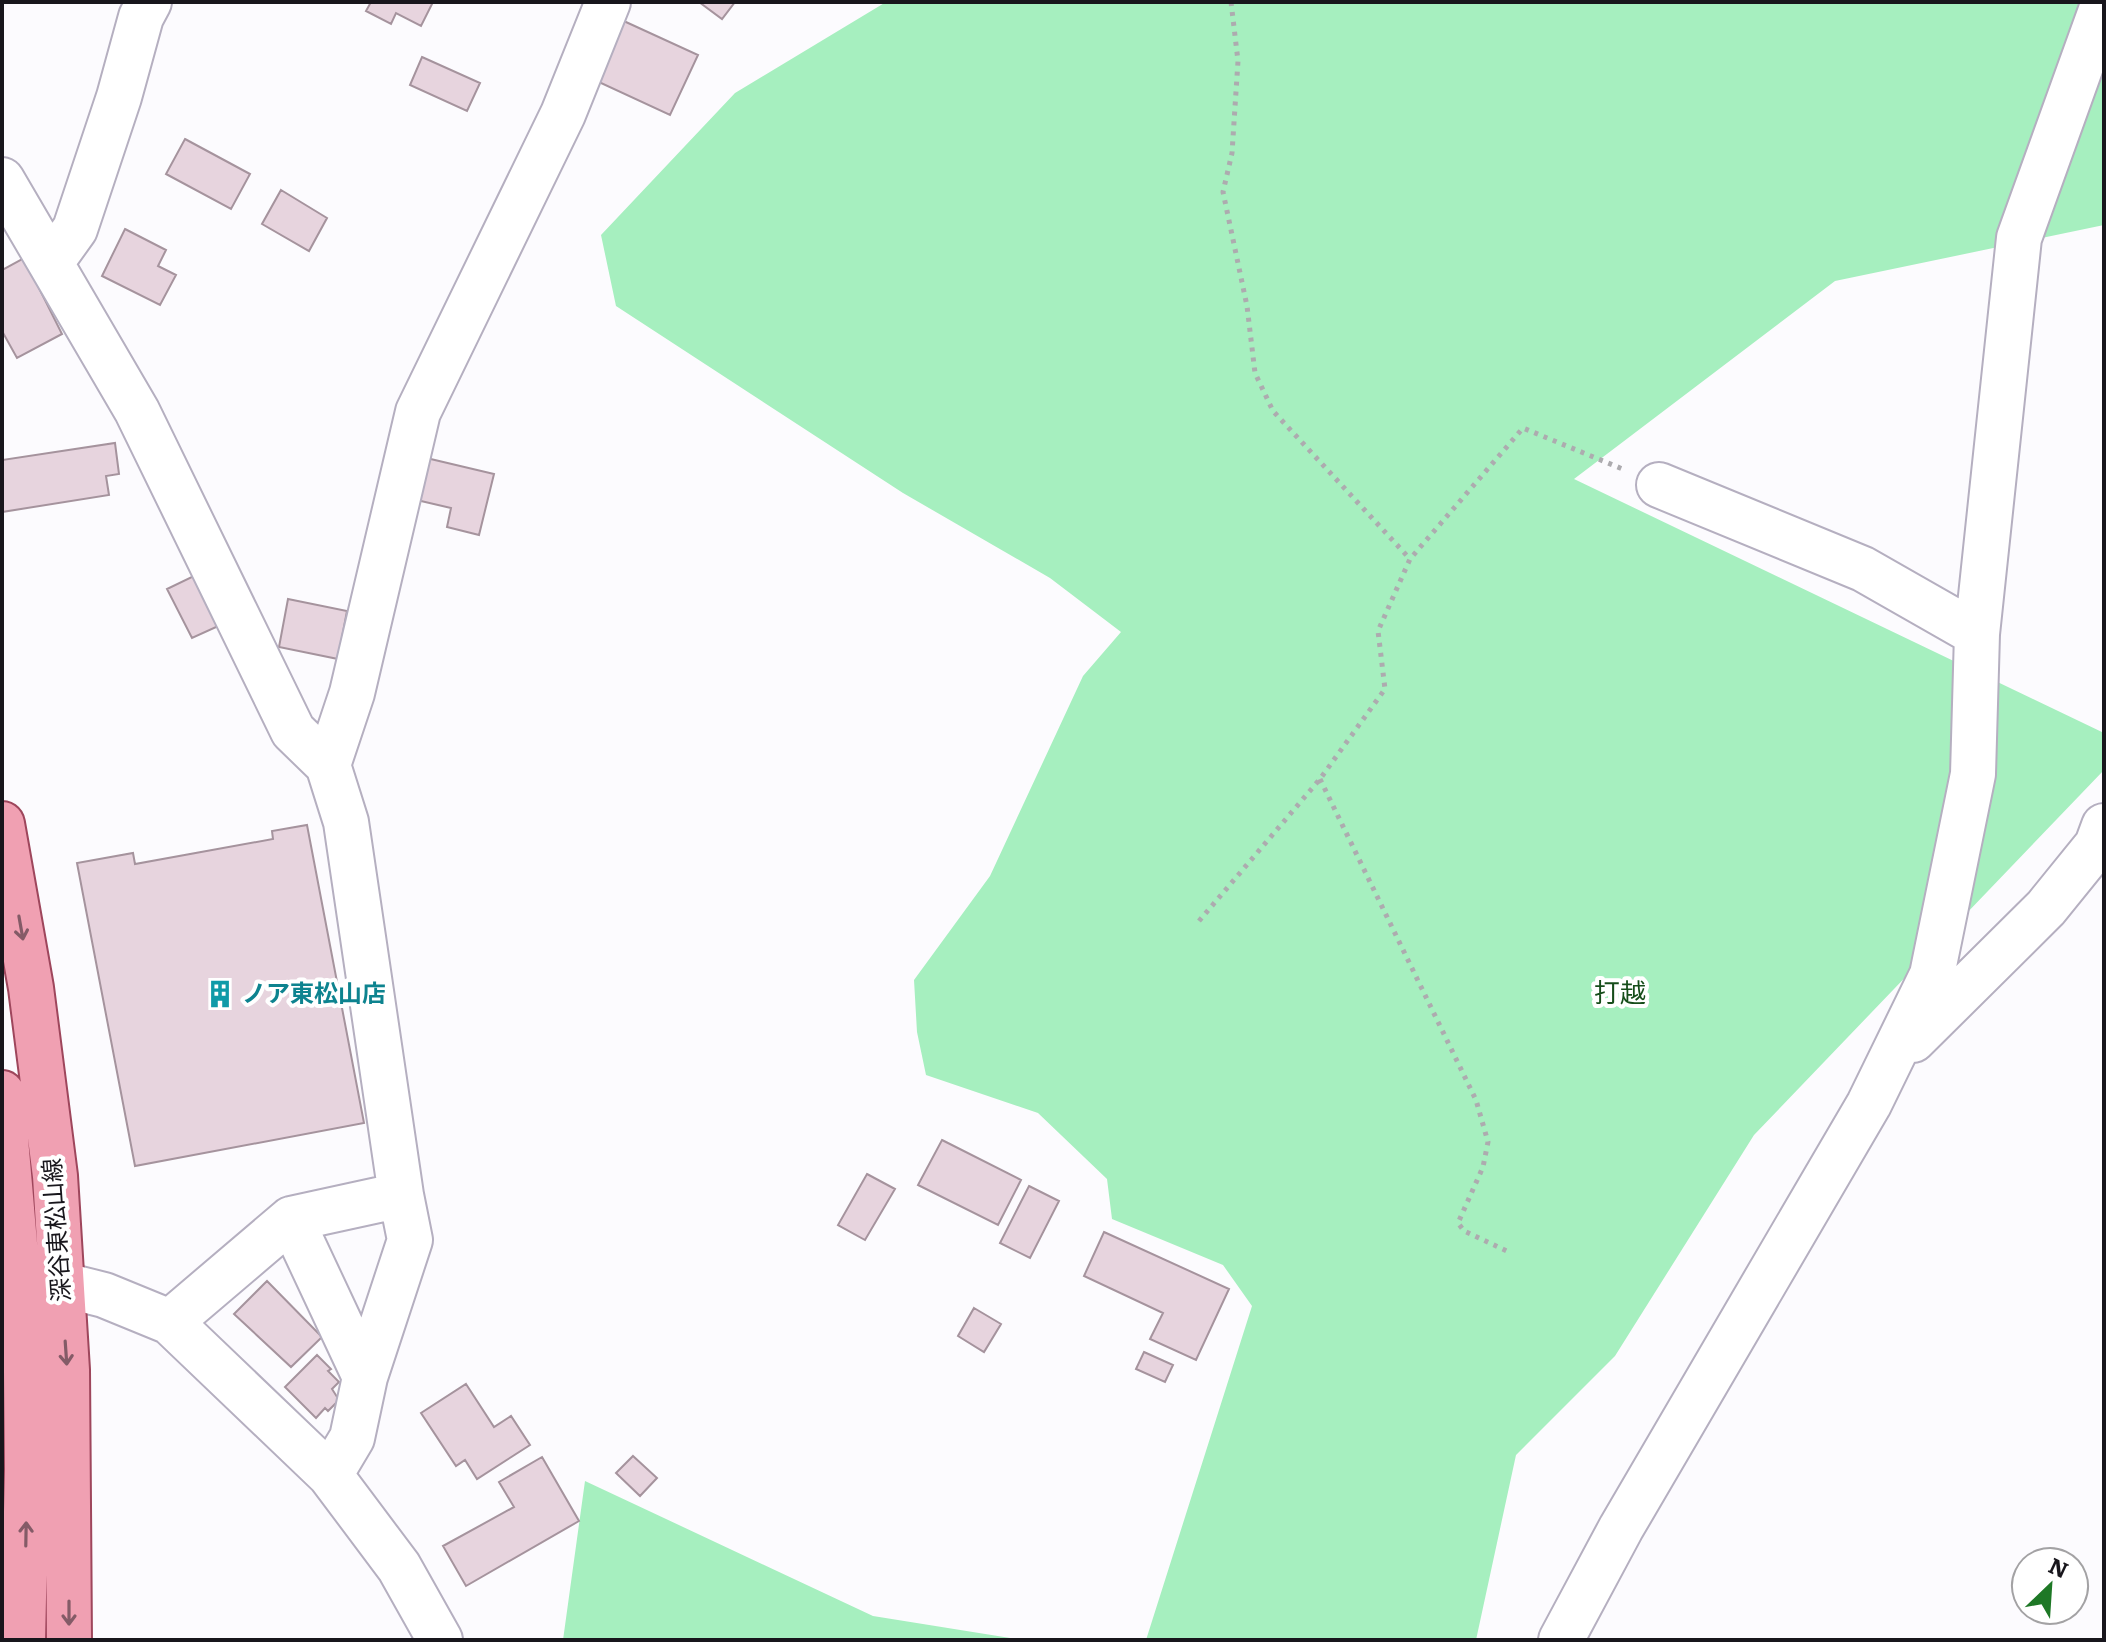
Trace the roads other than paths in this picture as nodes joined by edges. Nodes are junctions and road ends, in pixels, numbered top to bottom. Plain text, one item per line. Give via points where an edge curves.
1 (149, 2) edge
2 (2104, 2) edge
3 (596, 7) edge
4 (2, 180) edge
5 (52, 261) junction
6 (1659, 485) road end
7 (1977, 634) junction
8 (328, 765) junction
9 (2, 824) edge
10 (2104, 826) edge
11 (1892, 1061) junction
12 (2, 1093) edge
13 (401, 1195) junction
14 (291, 1219) junction
15 (10, 1270) edge
16 (61, 1285) junction
17 (170, 1322) junction
18 (365, 1377) junction
19 (330, 1475) junction
20 (23, 1640) edge
21 (69, 1640) edge
22 (440, 1640) edge
23 (1561, 1640) edge

1 - 5 street via 75,229
2 - 7 street via 2019,238
3 - 8 street via 563,114 418,412 352,693
4 - 5 street
5 - 8 street via 137,411 293,731
6 - 7 street via 1863,569
7 - 11 street via 1973,774 1932,975
8 - 13 street via 346,822
9 -> 16 main road, 深谷東松山線 via 33,1004 55,1176
10 - 11 street via 2097,845 2046,908
11 - 23 street
12 - 15 main road, 深谷東松山線
13 - 14 street
13 - 18 street via 410,1240
14 - 17 street
14 - 18 street
15 - 16 street
20 -> 15 main road, 深谷東松山線 via 26,1371
16 - 17 street via 104,1295
16 -> 21 main road, 深谷東松山線 via 68,1385
17 - 19 street
18 - 19 street via 352,1438
19 - 22 street via 399,1567

